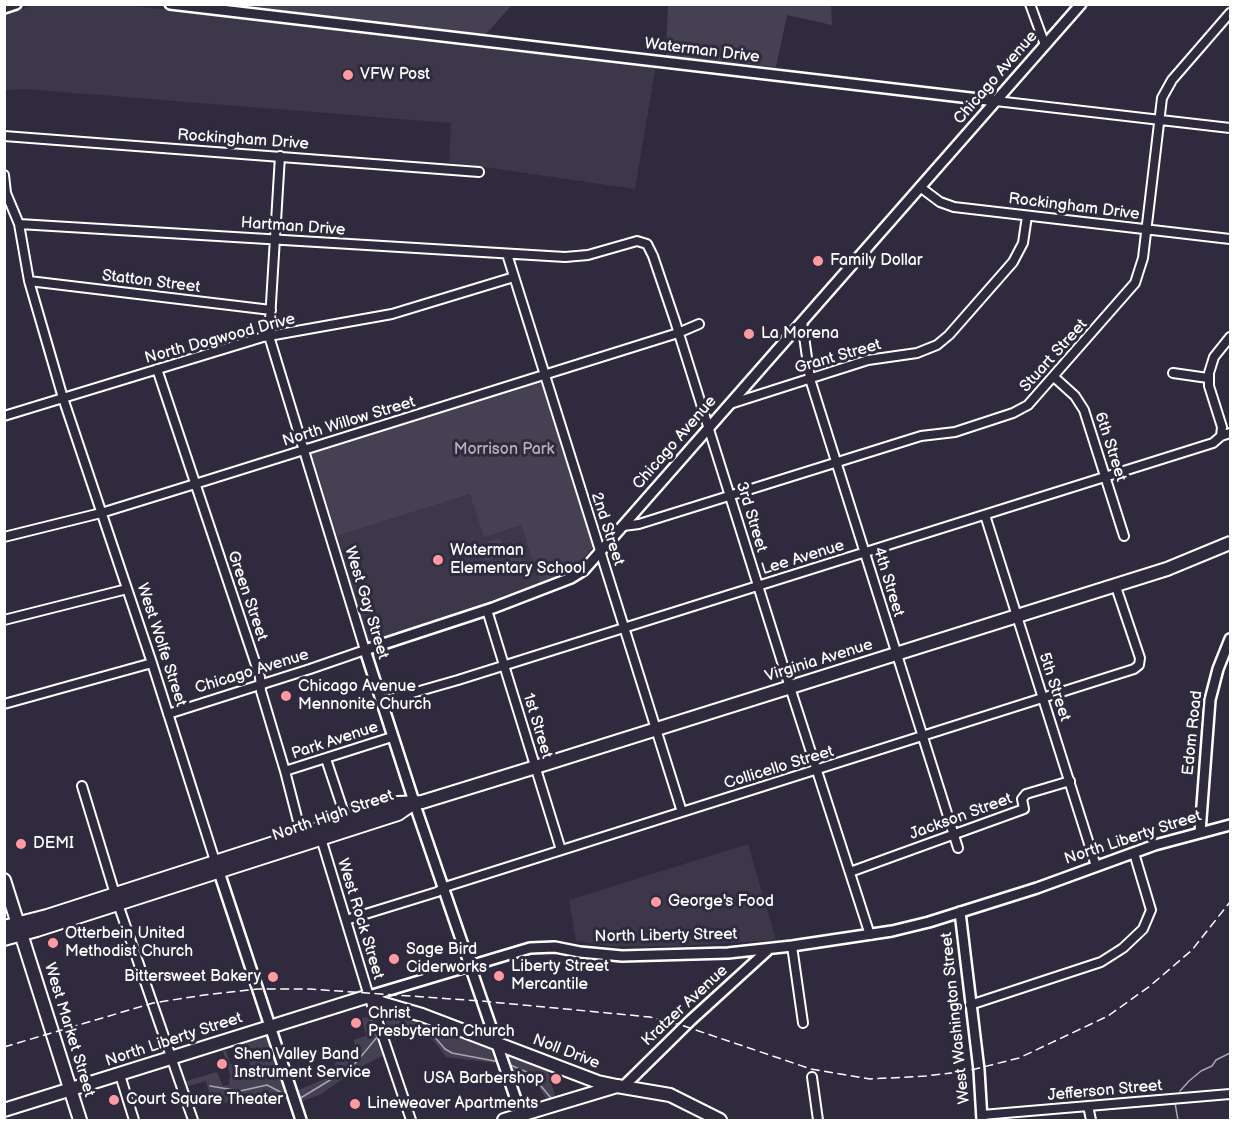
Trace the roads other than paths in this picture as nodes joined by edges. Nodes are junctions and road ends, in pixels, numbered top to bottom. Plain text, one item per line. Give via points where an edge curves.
1 (16, 4) edge
2 (170, 4) edge
3 (1030, 4) edge
4 (1081, 4) edge
5 (4, 8) edge
6 (1230, 13) edge
7 (1045, 45) junction
8 (996, 100) junction
9 (1158, 119) junction
10 (1230, 128) edge
11 (4, 136) edge
12 (280, 156) junction
13 (479, 172) dead end
14 (4, 175) edge
15 (920, 187) junction
16 (1028, 216) junction
17 (19, 224) junction
18 (1146, 229) junction
19 (275, 239) junction
20 (1230, 239) edge
21 (648, 245) joint
22 (507, 254) junction
23 (514, 277) junction
24 (29, 281) junction
25 (271, 310) junction
26 (802, 322) junction
27 (699, 324) dead end
28 (678, 333) junction
29 (269, 336) junction
30 (1230, 337) edge
31 (157, 369) junction
32 (1173, 373) dead end
33 (544, 375) junction
34 (1054, 377) junction
35 (1208, 378) junction
36 (810, 379) junction
37 (63, 398) junction
38 (729, 404) junction
39 (4, 416) edge
40 (708, 428) junction
41 (1230, 433) edge
42 (1221, 436) junction
43 (304, 450) junction
44 (837, 462) junction
45 (1106, 477) junction
46 (195, 484) junction
47 (730, 495) junction
48 (101, 513) junction
49 (985, 515) junction
50 (623, 526) junction
51 (1124, 536) dead end
52 (4, 537) edge
53 (1230, 543) edge
54 (601, 551) junction
55 (865, 553) junction
56 (1115, 584) junction
57 (758, 586) junction
58 (127, 589) junction
59 (487, 610) junction
60 (1017, 616) junction
61 (4, 620) edge
62 (624, 629) junction
63 (1230, 639) edge
64 (365, 650) junction
65 (897, 654) junction
66 (152, 663) junction
67 (504, 666) junction
68 (261, 685) junction
69 (790, 687) junction
70 (1043, 699) junction
71 (381, 702) junction
72 (4, 704) edge
73 (168, 714) junction
74 (656, 729) junction
75 (392, 737) junction
76 (923, 737) junction
77 (326, 759) junction
78 (536, 767) junction
79 (285, 771) junction
80 (816, 771) junction
81 (1070, 781) junction
82 (82, 786) dead end
83 (414, 803) junction
84 (682, 812) junction
85 (346, 819) junction
86 (1230, 825) edge
87 (1200, 832) junction
88 (301, 833) junction
89 (319, 833) junction
90 (955, 833) junction
91 (958, 848) dead end
92 (561, 850) junction
93 (1134, 853) junction
94 (217, 866) junction
95 (1096, 866) junction
96 (850, 872) junction
97 (4, 880) edge
98 (443, 888) junction
99 (116, 899) junction
100 (960, 912) junction
101 (346, 920) junction
102 (4, 927) edge
103 (21, 929) junction
104 (870, 935) junction
105 (4, 939) edge
106 (792, 946) junction
107 (769, 949) junction
108 (469, 965) junction
109 (369, 996) junction
110 (970, 1005) junction
111 (803, 1023) dead end
112 (270, 1027) junction
113 (495, 1042) junction
114 (172, 1058) junction
115 (120, 1075) junction
116 (812, 1077) dead end
117 (620, 1086) junction
118 (70, 1090) junction
119 (1230, 1094) edge
120 (1088, 1106) junction
121 (4, 1110) edge
122 (522, 1118) edge
123 (982, 1118) edge
124 (80, 1120) edge
125 (134, 1120) edge
126 (194, 1120) edge
127 (301, 1120) edge
128 (411, 1120) edge
129 (504, 1120) edge
130 (720, 1120) edge
131 (818, 1120) edge
132 (1091, 1120) edge

1 - 5 street
2 - 8 street, Waterman Drive
3 - 7 street
4 - 7 street, Chicago Avenue
6 - 9 street, Stuart Street via 1169,84
7 - 8 street, Chicago Avenue
8 - 9 street, Waterman Drive
8 - 15 street, Chicago Avenue
9 - 10 street, Waterman Drive
9 - 18 street, Stuart Street
11 - 12 street, Rockingham Drive
12 - 13 street, Rockingham Drive
12 - 19 street, West Gay Street
14 - 17 street, West Wolfe Street via 6,193
15 - 16 street, Rockingham Drive via 949,206
15 - 26 street, Chicago Avenue
16 - 18 street, Rockingham Drive
16 - 36 street, Grant Street via 1016,257 940,343 921,352 874,358
17 - 19 street, Hartman Drive
17 - 24 street, West Wolfe Street
18 - 20 street, Rockingham Drive
18 - 34 street, Stuart Street via 1142,265 1135,283
19 - 22 street, Hartman Drive
19 - 25 street, West Gay Street
21 - 22 street, Hartman Drive via 637,242 565,257
21 - 28 street, 3rd Street
22 - 23 street, 2nd Street
23 - 29 street, North Dogwood Drive via 392,314
23 - 33 street, 2nd Street
24 - 25 street, Statton Street
24 - 37 street, West Wolfe Street
25 - 29 street, West Gay Street
26 - 36 street, 4th Street
26 - 38 street, Chicago Avenue
27 - 28 street, North Willow Street
28 - 33 street, North Willow Street
28 - 40 street, 3rd Street
29 - 31 street, North Dogwood Drive
29 - 43 street, West Gay Street
30 - 35 street via 1214,357
31 - 37 street, North Dogwood Drive
31 - 46 street, Green Street
32 - 35 street
33 - 43 street, North Willow Street
33 - 54 street, 2nd Street
34 - 44 street, Stuart Street via 1032,402 1013,413 951,433 921,435
34 - 45 street, 6th Street via 1084,410
35 - 42 street
36 - 38 street, Grant Street
36 - 44 street, 4th Street
37 - 39 street, North Dogwood Drive
37 - 48 street, West Wolfe Street
38 - 40 street, Chicago Avenue
40 - 47 street, 3rd Street
40 - 50 street, Chicago Avenue
41 - 42 street, Lee Avenue
42 - 45 street, Lee Avenue via 1213,443
43 - 46 street, North Willow Street
43 - 64 street, West Gay Street
44 - 47 street, Stuart Street
44 - 55 street, 4th Street
45 - 49 street, Lee Avenue
45 - 51 street, 6th Street
46 - 48 street, North Willow Street
46 - 68 street, Green Street
47 - 50 street, Stuart Street
47 - 57 street, 3rd Street
48 - 52 street, North Willow Street
48 - 58 street, West Wolfe Street
49 - 55 street, Lee Avenue
49 - 60 street, 5th Street
50 - 54 street, Chicago Avenue
53 - 56 main road, Virginia Avenue via 1184,563
54 - 59 street, Chicago Avenue via 574,577
54 - 62 street, 2nd Street
55 - 57 street, Lee Avenue
55 - 65 street, 4th Street
56 - 60 main road, Virginia Avenue
56 - 70 street, Collicello Street via 1139,665
57 - 62 street, Lee Avenue
57 - 69 street, 3rd Street
58 - 61 street
58 - 66 street, West Wolfe Street
59 - 64 street, Chicago Avenue
59 - 67 street, 1st Street
60 - 65 main road, Virginia Avenue
60 - 70 street, 5th Street
62 - 67 street, Lee Avenue
62 - 74 street, 2nd Street
63 - 87 street, Edom Road via 1210,700
64 - 68 street, Chicago Avenue
64 - 71 street, West Gay Street
65 - 69 main road, Virginia Avenue
65 - 76 street, 4th Street
66 - 72 street
66 - 73 street, West Wolfe Street
67 - 71 street, Lee Avenue
67 - 78 street, 1st Street
68 - 73 street, Chicago Avenue
68 - 79 street, Green Street
69 - 74 main road, Virginia Avenue
69 - 80 street, 3rd Street
70 - 76 street, Collicello Street
70 - 81 street, 5th Street
71 - 75 street, West Gay Street
73 - 94 street, West Wolfe Street
74 - 78 main road, Virginia Avenue
74 - 84 street, 2nd Street
75 - 77 street, Park Avenue
75 - 83 street, West Gay Street
76 - 80 street, Collicello Street
76 - 90 street, 4th Street
77 - 79 street, Park Avenue
77 - 85 street
78 - 83 main road, Virginia Avenue
78 - 92 street, 1st Street
79 - 88 street, Green Street
80 - 84 street, Collicello Street
80 - 96 street, 3rd Street
81 - 90 street, Jackson Street via 1026,794 1024,809
81 - 95 street, 5th Street
82 - 99 street
83 - 85 main road, North High Street via 398,803
83 - 89 main road, North High Street via 398,814
83 - 98 street, West Gay Street
84 - 92 street, Collicello Street
85 - 89 main road, North High Street
86 - 87 street, North Liberty Street
87 - 93 street, North Liberty Street
88 - 89 main road, North High Street
88 - 94 main road, North High Street
89 - 94 main road, North High Street
89 - 101 street, West Rock Street
90 - 91 street, 4th Street
90 - 96 street, Jackson Street
92 - 98 street, Collicello Street
93 - 95 street, North Liberty Street
93 - 110 street via 1150,910 1143,929 1123,948 1101,962
94 - 99 main road, North High Street
94 - 112 street, West Wolfe Street
95 - 100 street, North Liberty Street
96 - 104 street, 3rd Street
97 - 103 main road, West Market Street
98 - 101 street, Collicello Street
98 - 108 street, West Gay Street
99 - 103 main road, North High Street
99 - 114 street
100 - 104 street, North Liberty Street
100 - 110 street, West Washington Street
101 - 109 street, West Rock Street
102 - 103 main road
103 - 105 main road, North High Street
103 - 118 main road, West Market Street
104 - 106 street, North Liberty Street
106 - 107 street, North Liberty Street
106 - 111 street
107 - 108 street, North Liberty Street via 622,956 538,947
107 - 117 street, Kratzer Avenue
108 - 109 street, North Liberty Street
108 - 113 street, West Gay Street
109 - 112 main road, North Liberty Street
109 - 113 main road, Noll Drive
109 - 128 street, West Rock Street
110 - 123 street, West Washington Street
112 - 114 main road, North Liberty Street
112 - 127 street, West Wolfe Street
113 - 117 main road, Noll Drive via 598,1082
113 - 122 street, West Gay Street
114 - 115 main road, North Liberty Street
114 - 126 street
115 - 118 main road, North Liberty Street
115 - 125 street
116 - 131 street
117 - 122 main road
117 - 130 main road, Noll Drive via 670,1095
118 - 121 main road, North Liberty Street
118 - 124 main road, West Market Street
119 - 120 street, Jefferson Street
120 - 123 street, Jefferson Street
120 - 132 street
122 - 129 main road

